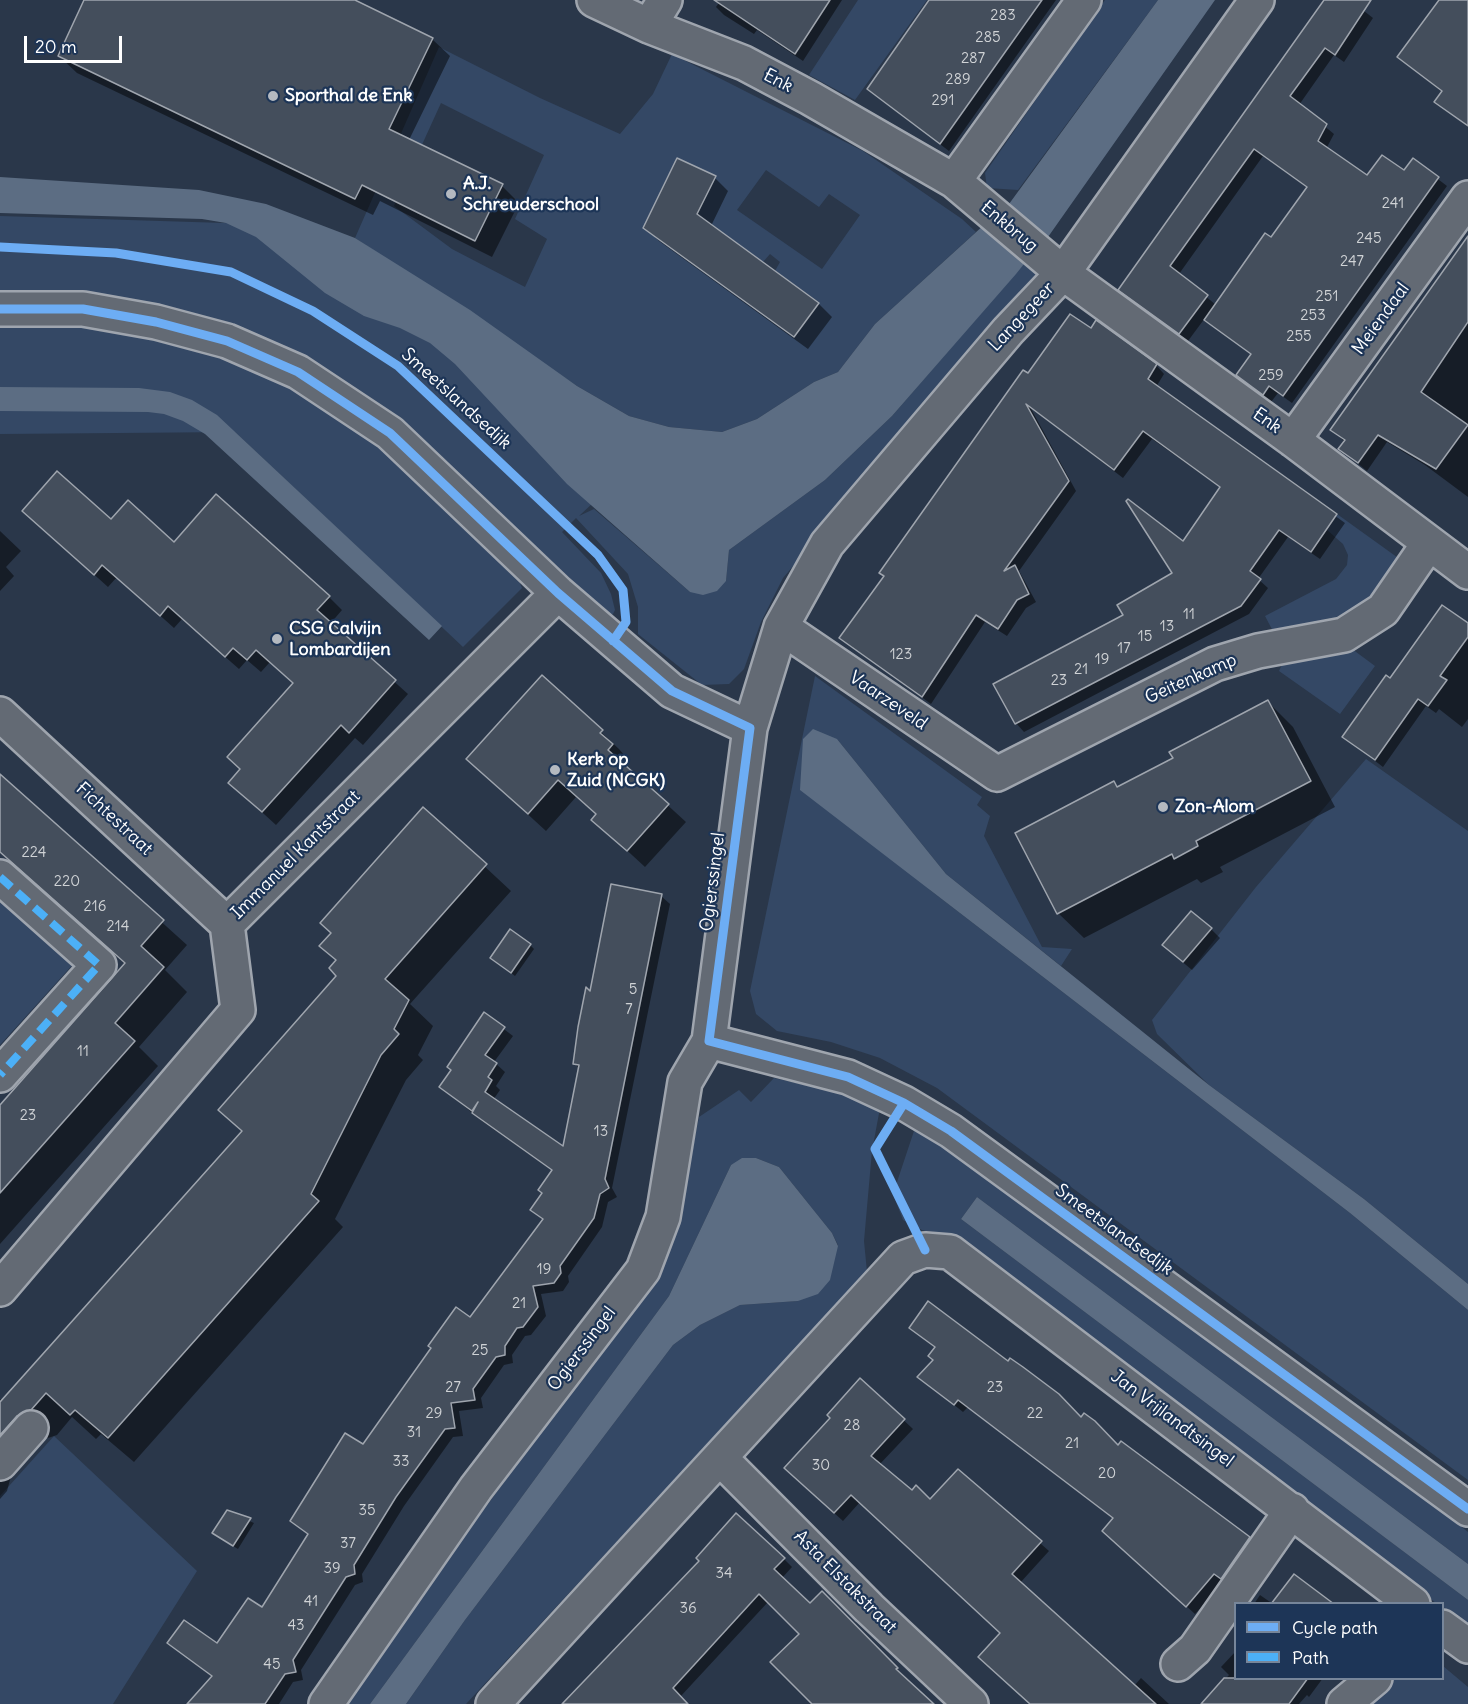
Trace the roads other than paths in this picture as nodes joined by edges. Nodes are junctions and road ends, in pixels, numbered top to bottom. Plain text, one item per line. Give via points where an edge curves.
1 (594, 0) edge
2 (1084, 0) edge
3 (1257, 0) edge
4 (657, 13) edge
5 (954, 181) junction
6 (1468, 198) edge
7 (1056, 267) junction
8 (0, 309) edge
9 (1293, 440) junction
10 (1429, 543) junction
11 (1468, 572) edge
12 (558, 593) junction
13 (781, 627) junction
14 (0, 714) edge
15 (750, 728) junction
16 (997, 774) joint
17 (0, 877) edge
18 (227, 924) junction
19 (709, 1041) junction
20 (0, 1075) edge
21 (0, 1289) edge
22 (31, 1428) dead end
23 (720, 1458) junction
24 (0, 1463) edge
25 (1468, 1509) edge
26 (1292, 1510) junction
27 (1410, 1602) edge
28 (1444, 1628) edge
29 (1468, 1646) edge
30 (1178, 1664) dead end
31 (1373, 1680) edge
32 (507, 1699) edge
33 (326, 1704) edge
34 (972, 1704) edge
35 (1344, 1704) edge

1 - 4 street, Enk
2 - 5 street
3 - 7 street, Langegeer
4 - 5 street, Enk
5 - 7 street, Enkbrug
6 - 9 street, Meiendaal
7 - 9 street, Enk
7 - 13 street, Langegeer via 1008,331 827,544
8 - 12 street via 82,309 156,322 227,341 298,372 390,434
9 - 10 street, Enk
10 - 11 street, Enk
10 - 16 street, Geitenkamp via 1383,610 1344,635 1258,651 1215,664
12 - 15 street via 672,691
12 - 18 street, Immanuel Kantstraat
13 - 15 street, Ogierssingel
13 - 16 street, Vaarzeveld
14 - 18 street, Fichtestraat
15 - 19 street, Ogierssingel
17 - 20 street via 99,965
18 - 21 street, Immanuel Kantstraat via 238,1010
19 - 25 street, Smeetslandsedijk via 848,1077 951,1131
19 - 33 street, Ogierssingel via 685,1082 663,1217 643,1270 476,1488
22 - 24 street
23 - 26 street, Jan Vrijlandtsingel via 903,1258 925,1250 950,1252
23 - 32 street
23 - 34 street, Asta Elstakstraat via 869,1608
26 - 27 street, Jan Vrijlandtsingel
26 - 30 street via 1195,1649
28 - 29 street
31 - 35 street

